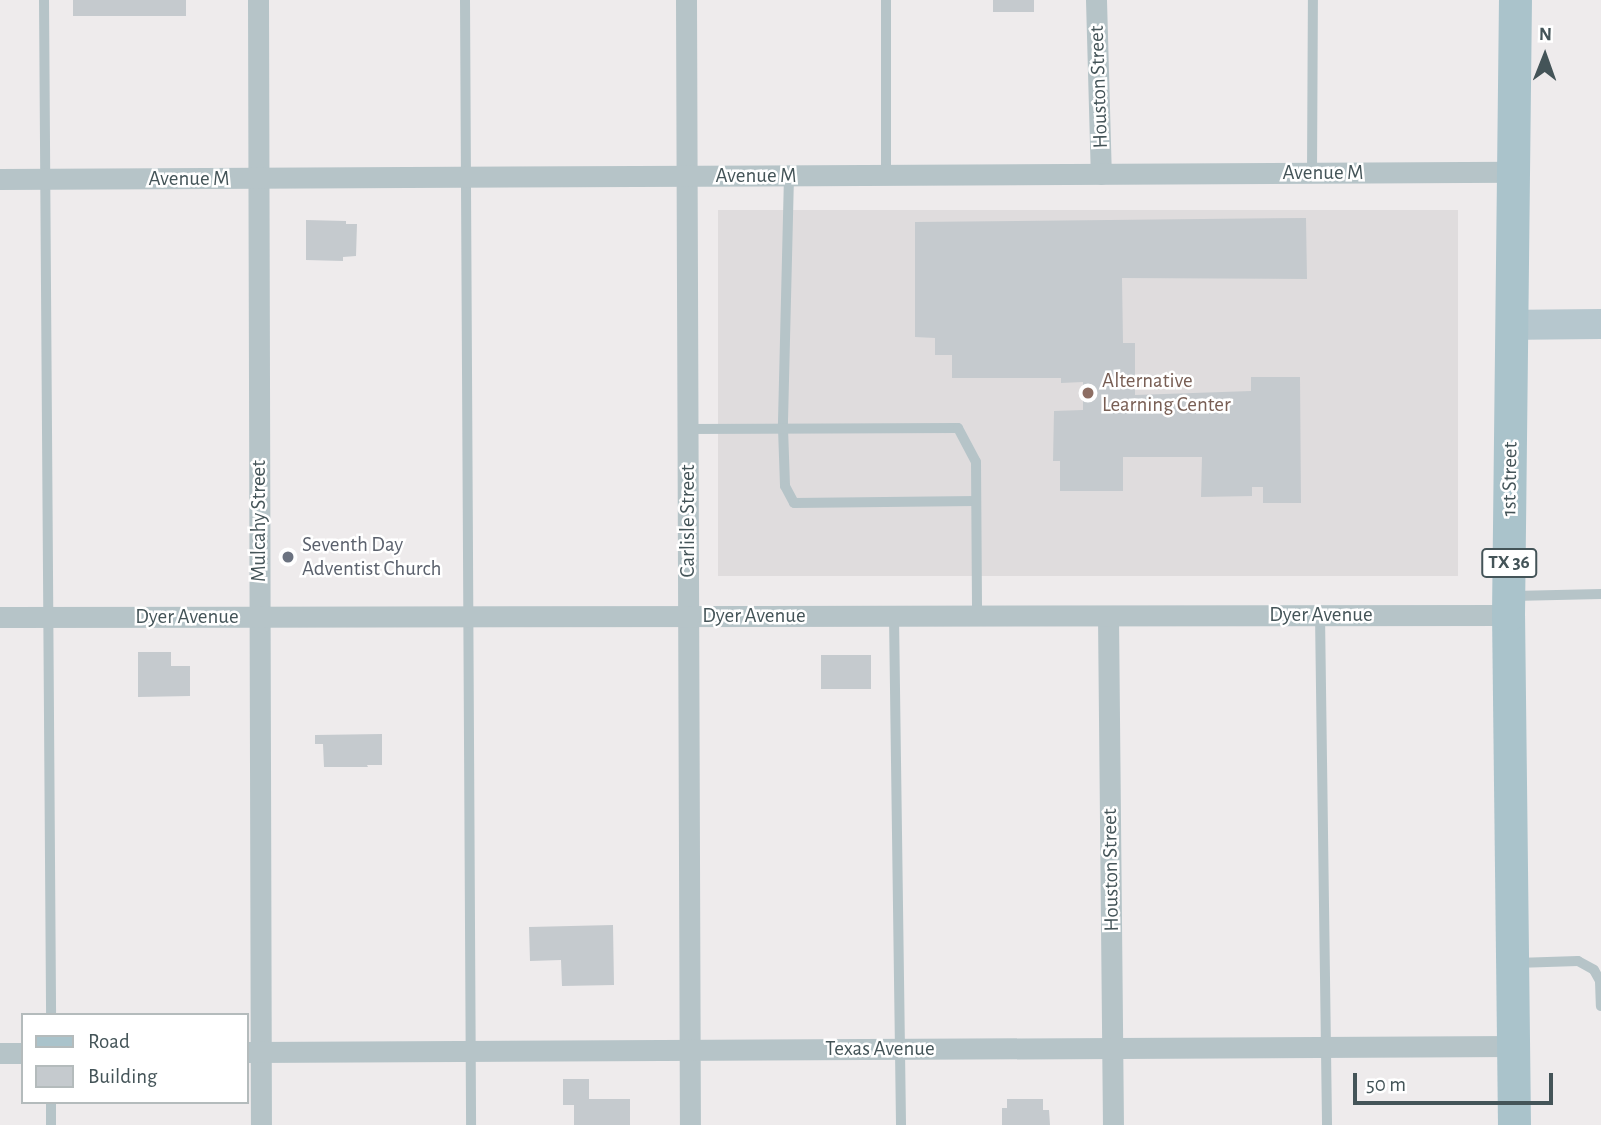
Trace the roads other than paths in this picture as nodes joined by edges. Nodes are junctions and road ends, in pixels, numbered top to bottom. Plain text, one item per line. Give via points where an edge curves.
1 (44, 0) edge
2 (258, 0) edge
3 (465, 0) edge
4 (686, 0) edge
5 (886, 0) edge
6 (1096, 0) edge
7 (1313, 0) edge
8 (1515, 0) edge
9 (1513, 172) junction
10 (1312, 173) junction
11 (1101, 174) junction
12 (886, 175) junction
13 (686, 176) junction
14 (789, 176) junction
15 (466, 177) junction
16 (258, 178) junction
17 (0, 179) edge
18 (45, 179) junction
19 (1601, 324) edge
20 (1511, 325) junction
21 (783, 428) junction
22 (687, 429) junction
23 (976, 501) junction
24 (1601, 594) edge
25 (1508, 605) junction
26 (1321, 615) junction
27 (468, 616) junction
28 (688, 616) junction
29 (894, 616) junction
30 (977, 616) junction
31 (1108, 616) junction
32 (0, 617) edge
33 (48, 617) junction
34 (260, 617) junction
35 (1512, 963) junction
36 (1601, 1006) edge
37 (51, 1013) edge
38 (1513, 1046) junction
39 (1326, 1047) junction
40 (900, 1048) junction
41 (1112, 1048) junction
42 (690, 1050) junction
43 (471, 1051) junction
44 (254, 1052) edge
45 (0, 1053) edge
46 (21, 1053) edge
47 (51, 1104) edge
48 (51, 1125) edge
49 (261, 1125) edge
50 (471, 1125) edge
51 (690, 1125) edge
52 (901, 1125) edge
53 (1113, 1125) edge
54 (1327, 1125) edge
55 (1514, 1125) edge

1 - 18 lane
2 - 16 street, Mulcahy Street
3 - 15 lane
4 - 13 street, Carlisle Street
5 - 12 lane
6 - 11 street, Houston Street
7 - 10 lane
8 - 9 main road, 1st Street / TX 36
9 - 10 street, Avenue M
9 - 20 main road, 1st Street / TX 36
10 - 11 street, Avenue M
11 - 12 street, Avenue M
12 - 14 street, Avenue M
13 - 14 street, Avenue M
13 - 15 street, Avenue M
13 - 22 street, Carlisle Street
14 - 21 lane
15 - 16 street, Avenue M
15 - 27 lane
16 - 18 street, Avenue M
16 - 34 street, Mulcahy Street
17 - 18 street, Avenue M
18 - 33 lane
19 - 20 street
20 - 25 main road, 1st Street / TX 36
21 - 22 lane
21 - 23 lane via 958,428 976,462
21 - 23 lane via 785,486 794,503
22 - 28 street, Carlisle Street
23 - 30 lane
24 - 25 lane
25 - 26 street, Dyer Avenue
25 - 35 main road, 1st Street / TX 36
26 - 31 street, Dyer Avenue
26 - 39 lane
27 - 28 street, Dyer Avenue
27 - 34 street, Dyer Avenue
27 - 43 lane
28 - 29 street, Dyer Avenue
28 - 42 street, Carlisle Street
29 - 30 street, Dyer Avenue
29 - 40 lane
30 - 31 street, Dyer Avenue
31 - 41 street, Houston Street
32 - 33 street, Dyer Avenue
33 - 34 street, Dyer Avenue
33 - 37 lane
34 - 44 street, Mulcahy Street
35 - 36 lane via 1578,961 1594,970 1600,981
35 - 38 main road, 1st Street / TX 36
38 - 39 street, Texas Avenue
38 - 55 main road, 1st Street / TX 36
39 - 41 street, Texas Avenue
39 - 54 lane
40 - 41 street, Texas Avenue
40 - 42 street, Texas Avenue
40 - 52 lane
41 - 53 street, Houston Street
42 - 43 street, Texas Avenue
42 - 51 street, Carlisle Street
43 - 44 street, Texas Avenue
43 - 50 lane
44 - 49 street, Mulcahy Street
45 - 46 street
47 - 48 lane

